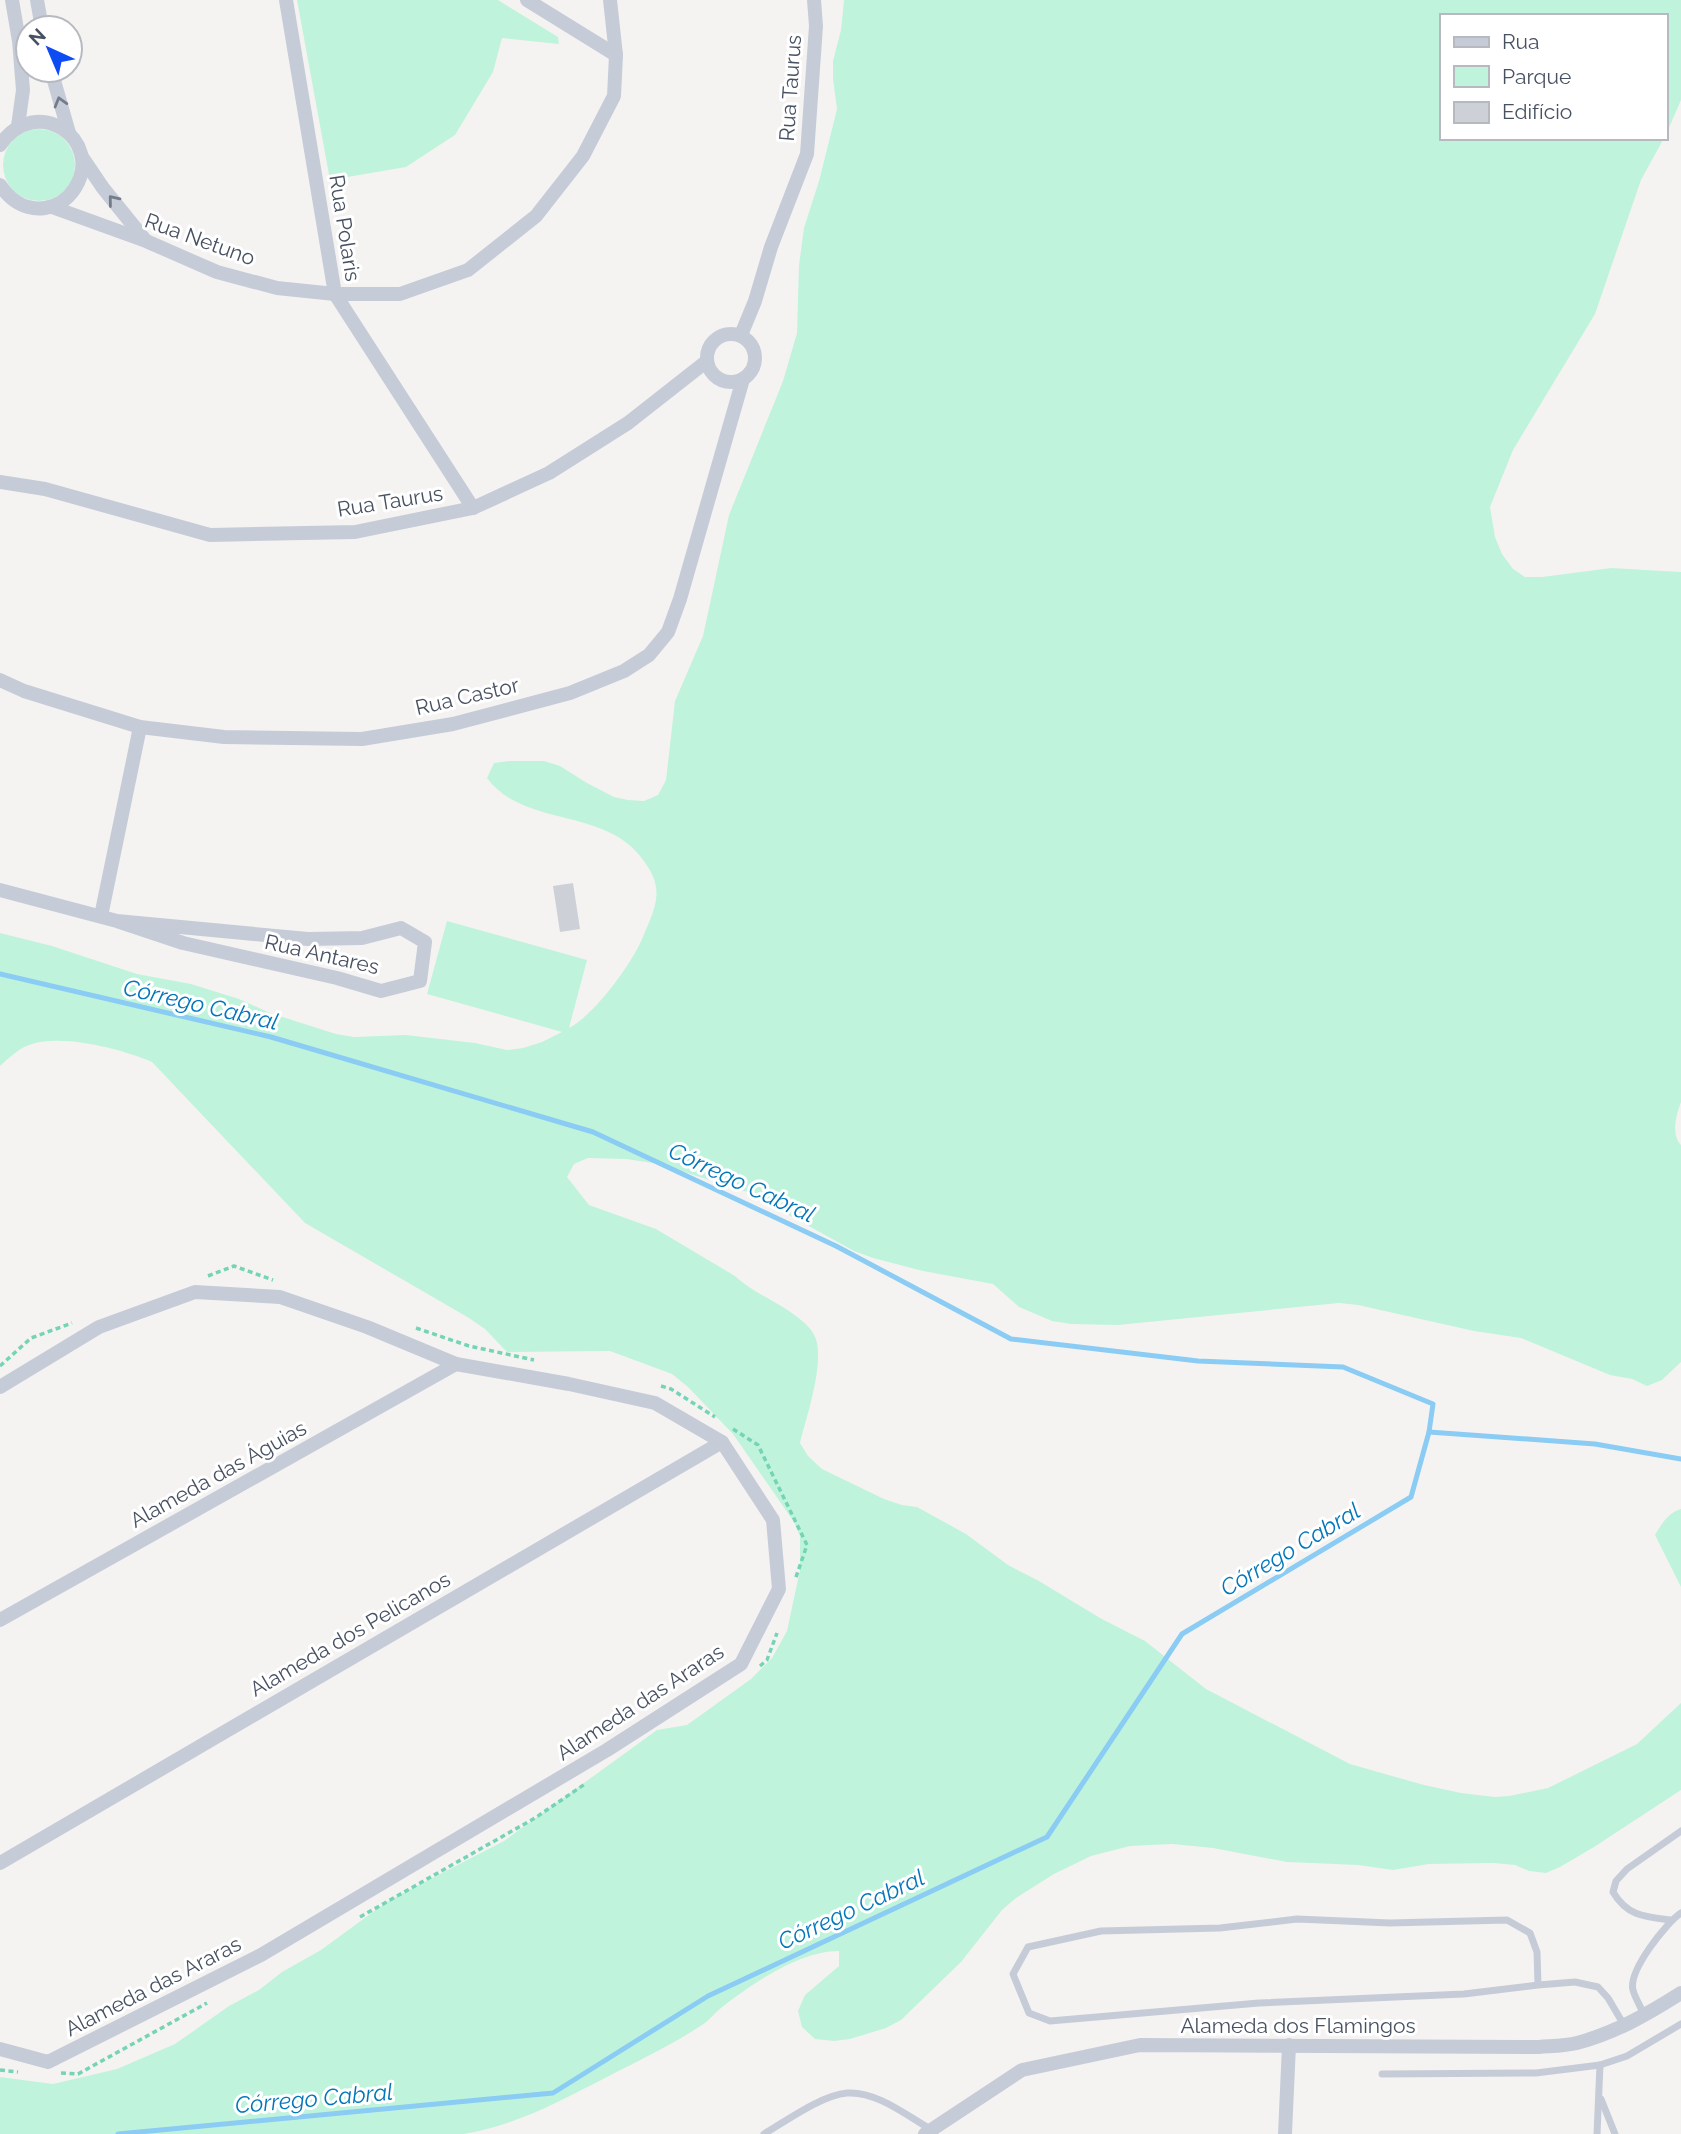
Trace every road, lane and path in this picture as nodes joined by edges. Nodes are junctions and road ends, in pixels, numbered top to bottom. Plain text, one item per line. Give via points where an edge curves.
1 (12, 0) edge
2 (286, 0) edge
3 (527, 0) edge
4 (610, 0) edge
5 (814, 0) edge
6 (616, 55) junction
7 (55, 84) edge
8 (18, 127) junction
9 (69, 133) junction
10 (0, 145) edge
11 (82, 157) junction
12 (0, 185) edge
13 (15, 202) junction
14 (0, 203) edge
15 (52, 206) junction
16 (146, 241) junction
17 (335, 294) junction
18 (741, 335) junction
19 (707, 361) junction
20 (743, 379) junction
21 (0, 482) edge
22 (473, 508) junction
23 (0, 680) edge
24 (140, 727) junction
25 (0, 890) edge
26 (101, 916) junction
27 (117, 921) junction
28 (456, 1364) junction
29 (0, 1387) edge
30 (722, 1442) junction
31 (0, 1620) edge
32 (1681, 1831) edge
33 (0, 1863) edge
34 (1681, 1913) edge
35 (1670, 1920) junction
36 (1538, 1984) junction
37 (1681, 1993) edge
38 (1644, 2016) junction
39 (1681, 2024) edge
40 (1625, 2026) junction
41 (1289, 2045) junction
42 (0, 2049) edge
43 (1600, 2065) junction
44 (1382, 2074) dead end
45 (1599, 2095) junction
46 (928, 2132) edge
47 (764, 2134) edge
48 (1285, 2134) edge
49 (1597, 2134) edge
50 (1615, 2134) edge

1 - 8 street via 23,90
2 - 17 street, Rua Polaris
3 - 6 street
4 - 6 street, Rua Netuno
5 - 18 street, Rua Taurus via 807,154
6 - 17 street, Rua Netuno via 614,96 583,156 536,216 468,270 400,295
9 -> 7 street
8 - 9 street via 45,122
8 - 10 street
9 - 11 street
11 - 15 street via 79,182 63,201
16 -> 11 street
12 - 13 street
13 - 14 street
13 - 15 street, Rua Netuno via 27,207
15 - 16 street, Rua Netuno
16 - 17 street, Rua Netuno via 217,272 277,288
17 - 22 street, Rua Polaris
18 - 19 street via 728,333 716,338 708,348
18 - 20 street via 755,356
19 - 20 street via 716,377 734,382
19 - 22 street, Rua Taurus via 628,424 549,473
20 - 24 street, Rua Castor via 668,632 649,655 624,671 570,693 453,724 362,739 224,737
21 - 22 street, Rua Taurus via 45,489 210,535 355,532
23 - 24 street, Rua Castor
24 - 26 street
25 - 26 street, Rua Antares
26 - 27 street, Rua Antares
27 - 27 street, Rua Antares via 308,939 362,938 401,928 425,942 420,981 381,991 183,943
28 - 29 street, Alameda das Araras via 280,1297 195,1292 99,1327
28 - 30 street, Alameda das Araras via 655,1403
28 - 31 street, Alameda das Águias
30 - 33 street, Alameda dos Pelicanos
30 - 42 street, Alameda das Araras via 772,1520 779,1589 741,1664 607,1750 261,1955 48,2062
32 - 35 lane via 1627,1869 1613,1892 1624,1907 1644,1917
34 - 35 lane
35 - 38 lane via 1633,1976 1632,1989
36 - 36 lane via 1538,1952 1530,1933 1507,1920 1390,1923 1297,1919 1101,1931 1028,1947 1013,1974 1029,2013 1050,2021 1259,2003 1464,1994
36 - 40 lane via 1575,1982 1598,1987
37 - 38 street, Alameda dos Flamingos
38 - 40 street, Alameda dos Flamingos
39 - 43 lane via 1627,2056
40 - 41 street, Alameda dos Flamingos via 1575,2043 1539,2047
41 - 46 street, Alameda dos Flamingos via 1140,2046 1022,2070
41 - 48 street
43 - 44 lane via 1536,2073
43 - 45 lane
45 - 49 lane
45 - 50 lane
46 - 47 lane via 888,2104 847,2093 818,2102

